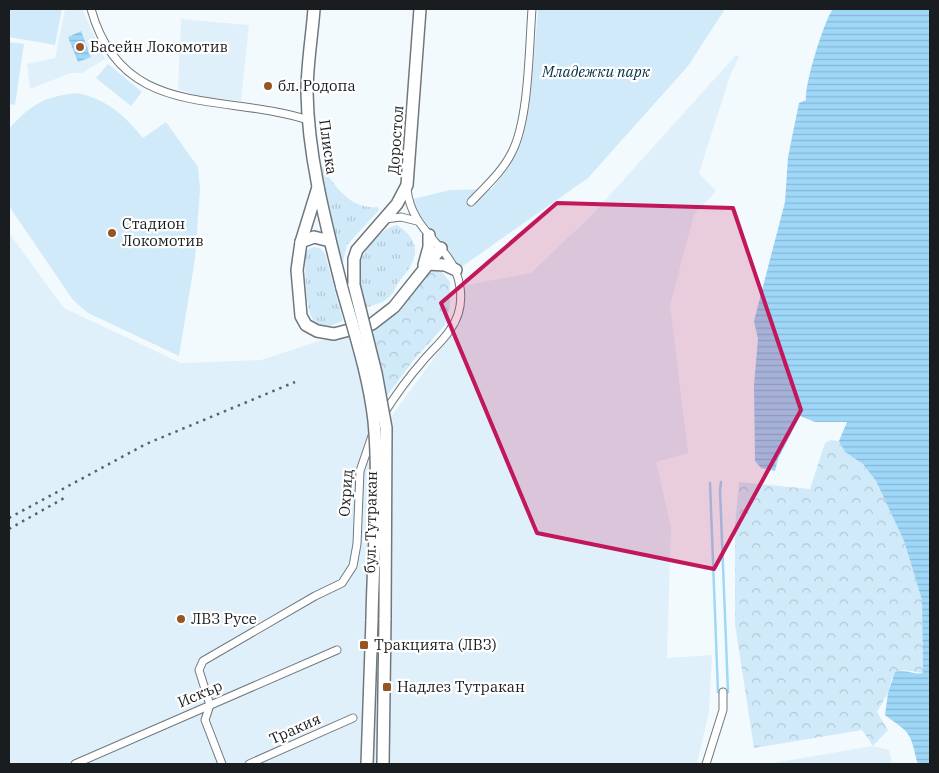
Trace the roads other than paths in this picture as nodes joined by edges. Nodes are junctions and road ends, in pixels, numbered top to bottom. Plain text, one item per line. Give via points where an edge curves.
1 (91, 9) edge
2 (314, 9) edge
3 (420, 9) edge
4 (532, 9) edge
5 (308, 120) junction
6 (407, 185) junction
7 (318, 186) junction
8 (471, 202) dead end
9 (382, 220) junction
10 (417, 221) junction
11 (429, 235) junction
12 (330, 241) junction
13 (301, 242) junction
14 (441, 248) junction
15 (425, 268) junction
16 (456, 270) junction
17 (354, 284) joint
18 (342, 288) joint
19 (337, 650) dead end
20 (723, 692) dead end
21 (210, 705) junction
22 (353, 718) dead end
23 (74, 764) edge
24 (222, 764) edge
25 (249, 764) edge
26 (367, 764) edge
27 (383, 764) edge
28 (706, 764) edge

1 - 5 street via 101,37 114,58 125,70 153,88 202,103 284,112
2 - 5 main road, Плиска via 307,91
3 - 6 main road, Доростол
4 - 8 street via 521,126 512,152 494,178
5 - 7 main road, Плиска
6 - 9 main road, Доростол via 397,204
6 - 10 street
7 - 12 main road, Плиска
7 - 13 main road
9 - 10 street via 401,217
9 - 17 main road, Доростол via 357,250
10 - 11 street, Охрид
11 - 14 street, Охрид
11 - 15 main road
12 - 13 main road via 314,237
12 - 18 main road, Плиска
13 - 15 main road via 297,270 301,316 306,325 325,334 372,324 394,307
14 - 15 main road
14 - 16 street, Охрид
15 - 16 main road via 445,265
16 - 21 street, Охрид via 460,282 460,308 448,333 404,383 370,439 360,471 353,566 342,583 203,661 199,670
17 - 27 main road, бул. Тутракан, bridge via 386,428
18 - 26 main road, бул. Тутракан, bridge via 374,420
19 - 21 street, Искър
20 - 28 street via 723,710
21 - 23 street, Искър
21 - 24 street via 205,720
22 - 25 street, Тракия

